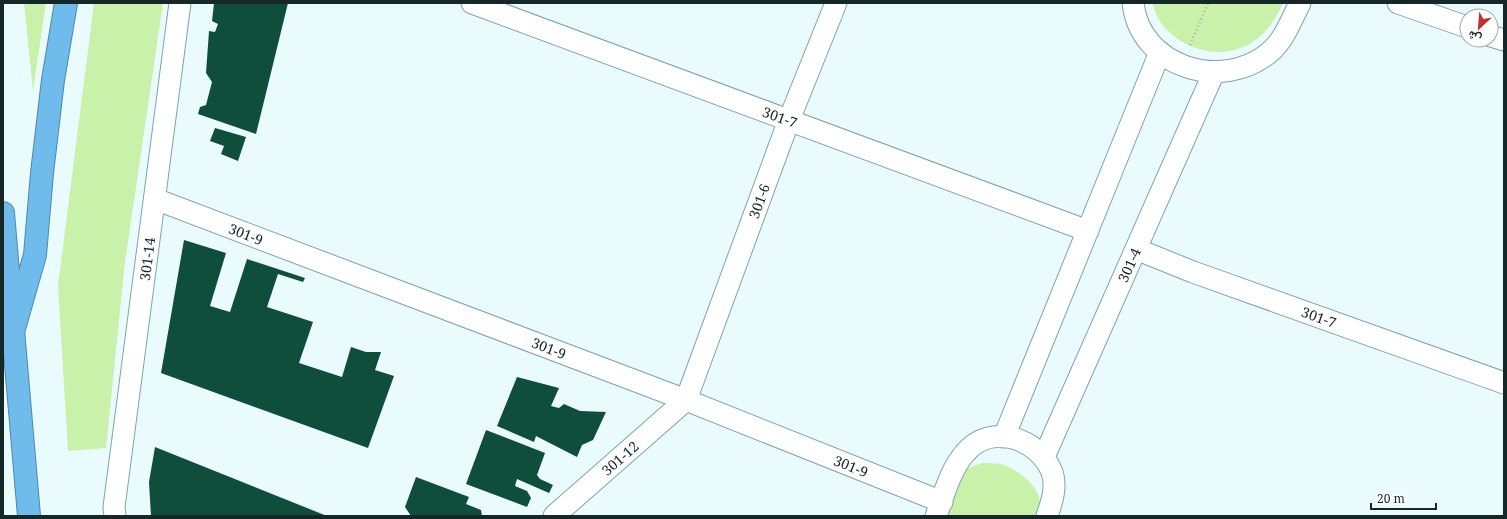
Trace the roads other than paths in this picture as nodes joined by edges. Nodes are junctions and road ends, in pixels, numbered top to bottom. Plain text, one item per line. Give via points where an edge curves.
1 (66, 3) edge
2 (180, 3) edge
3 (472, 3) edge
4 (836, 3) edge
5 (1134, 3) edge
6 (1300, 3) edge
7 (1398, 3) edge
8 (1459, 24) edge
9 (1160, 52) junction
10 (1214, 72) junction
11 (789, 120) junction
12 (155, 199) junction
13 (3, 213) edge
14 (1088, 231) junction
15 (1136, 249) junction
16 (13, 332) junction
17 (1504, 383) edge
18 (686, 400) junction
19 (1004, 437) junction
20 (1044, 457) junction
21 (939, 509) edge
22 (29, 516) edge
23 (115, 516) edge
24 (554, 516) edge
25 (1047, 516) edge

1 - 16 highway via 53,80 35,255
2 - 12 street, 301-14
3 - 11 street, 301-7
4 - 11 street, 301-6
5 - 9 street via 1138,21
6 - 10 street via 1284,36 1270,52 1239,69
7 - 8 street
9 - 10 street via 1181,65
9 - 14 street
10 - 15 street, 301-4
11 - 14 street, 301-7
11 - 18 street, 301-6
12 - 18 street, 301-9
12 - 23 street, 301-14
13 - 16 highway
14 - 19 street
15 - 17 street, 301-7 via 1201,275
15 - 20 street, 301-4
16 - 22 highway
18 - 21 street, 301-9
18 - 24 street, 301-12
19 - 20 street via 1015,438 1031,445
19 - 21 street via 997,436 980,441 966,452 955,466
20 - 25 street via 1052,473 1054,491

